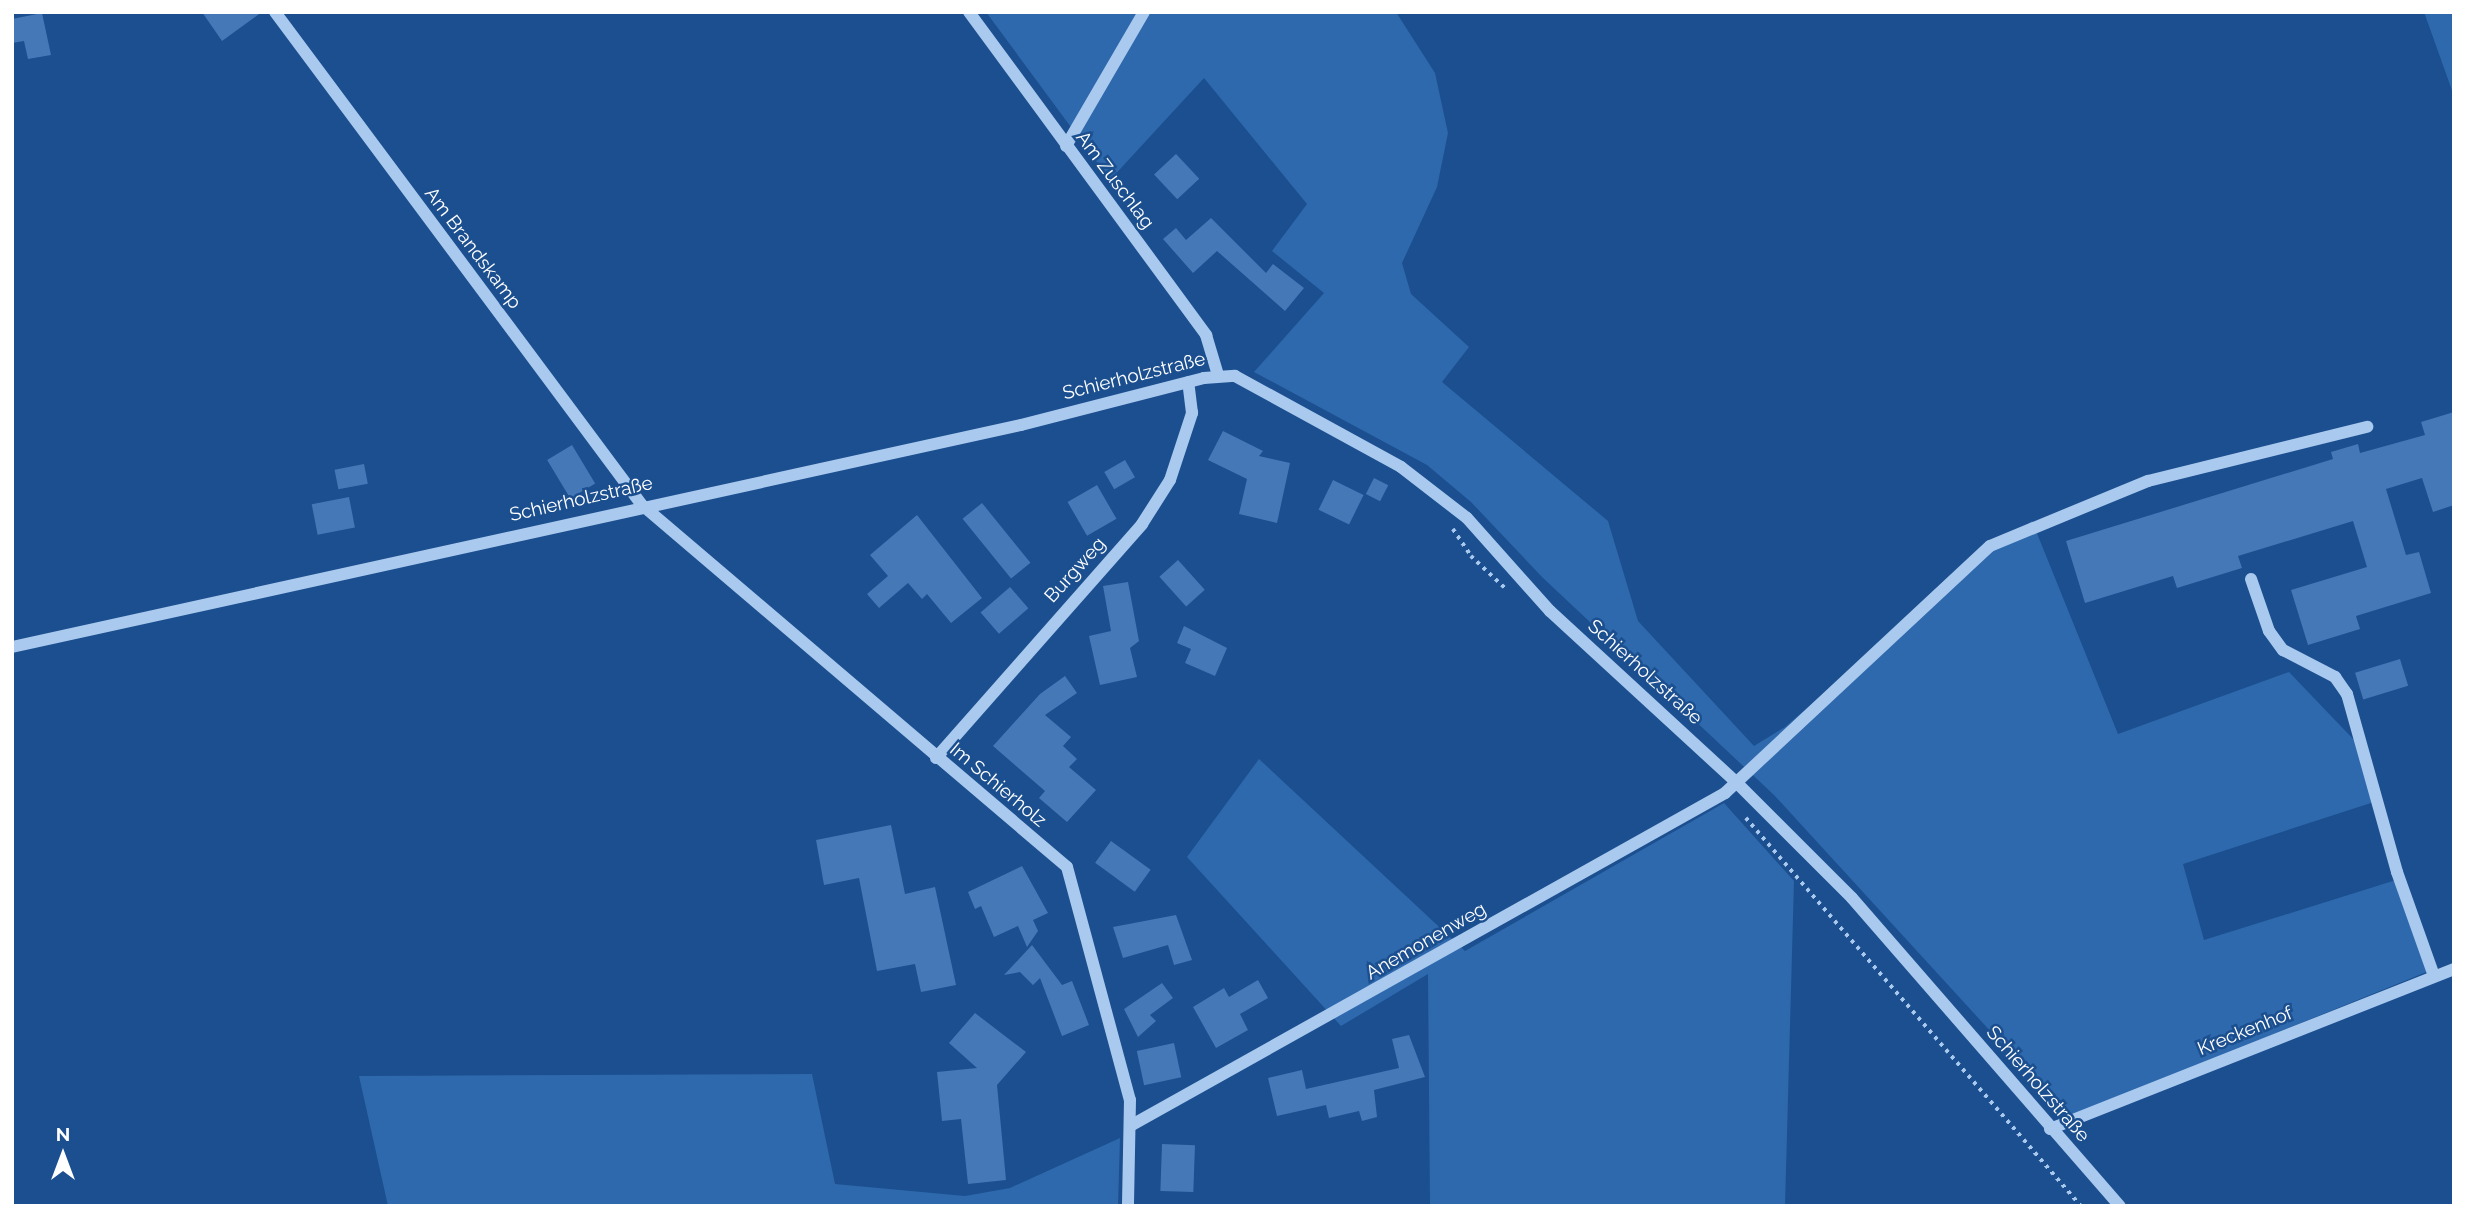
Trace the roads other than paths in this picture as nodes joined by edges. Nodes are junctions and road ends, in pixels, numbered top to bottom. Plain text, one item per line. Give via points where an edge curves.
1 (275, 12) edge
2 (969, 12) edge
3 (1144, 12) edge
4 (1066, 146) junction
5 (1218, 375) junction
6 (1188, 382) junction
7 (2367, 426) dead end
8 (642, 505) junction
9 (2251, 579) dead end
10 (12, 646) edge
11 (936, 758) junction
12 (1738, 783) junction
13 (2454, 969) edge
14 (2434, 976) junction
15 (1130, 1126) junction
16 (2050, 1129) junction
17 (1128, 1206) edge
18 (2120, 1206) edge

1 - 8 street, Am Brandskamp
2 - 4 street, Am Zuschlag
3 - 4 street
4 - 5 street, Am Zuschlag via 1206,335
5 - 6 street, Schierholzstraße
5 - 12 street, Schierholzstraße via 1236,376 1401,467 1448,502 1550,611
6 - 8 street, Schierholzstraße via 1021,425
6 - 11 street, Burgweg via 1192,413 1185,436 1170,480 1142,524
7 - 12 street, Anemonenweg via 2148,481 1990,546
8 - 10 street, Schierholzstraße
8 - 11 street, Im Schierholz
9 - 14 street via 2269,631 2283,650 2335,677 2347,694 2397,873
11 - 15 street, Im Schierholz via 1067,867 1130,1100
12 - 15 street, Anemonenweg
12 - 16 street, Schierholzstraße via 1852,898
13 - 14 street, Kreckenhof
14 - 16 street, Kreckenhof
15 - 17 street, Im Schierholz
16 - 18 street, Schierholzstraße

